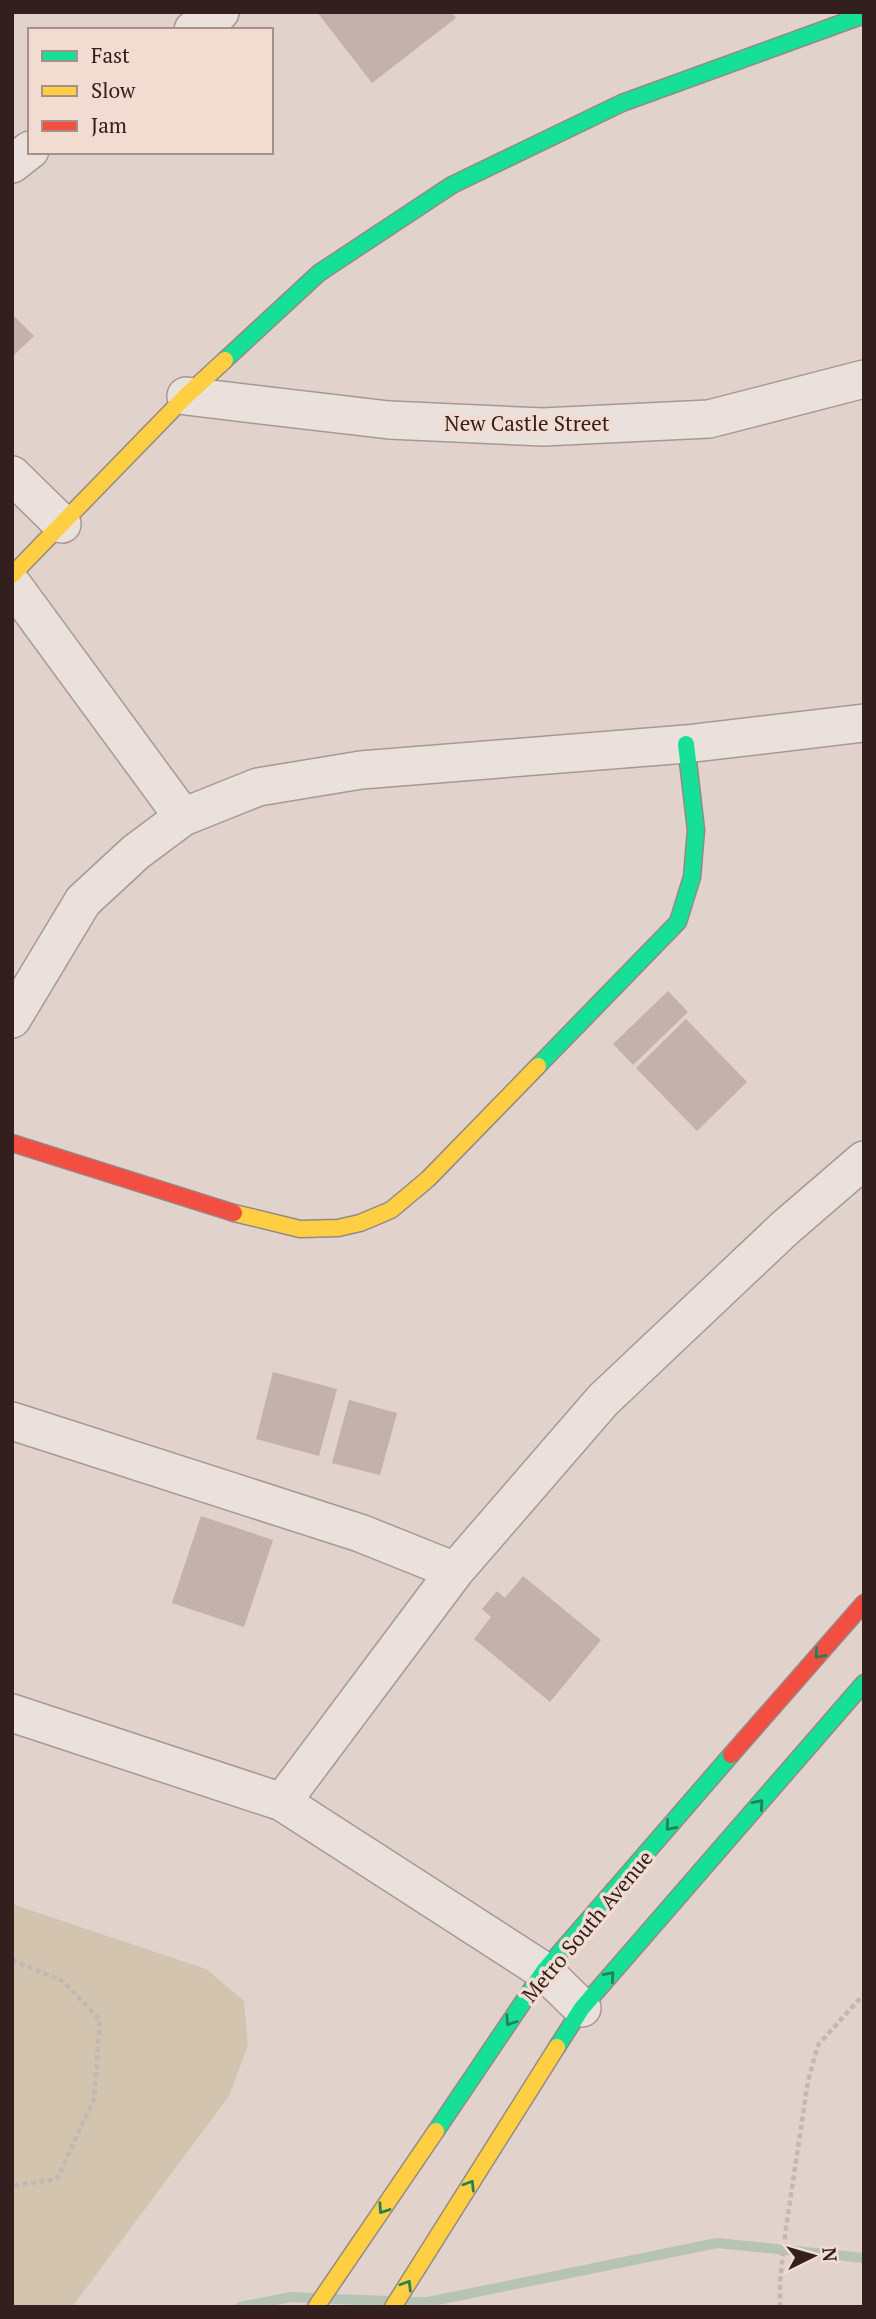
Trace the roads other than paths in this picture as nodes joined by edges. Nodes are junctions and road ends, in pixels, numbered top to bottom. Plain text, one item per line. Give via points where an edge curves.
1 (220, 12) edge
2 (864, 15) edge
3 (196, 28) edge
4 (28, 152) edge
5 (12, 164) edge
6 (864, 379) edge
7 (186, 396) junction
8 (12, 475) edge
9 (62, 524) junction
10 (12, 575) edge
11 (12, 584) edge
12 (864, 723) edge
13 (686, 744) junction
14 (183, 817) junction
15 (12, 1019) edge
16 (12, 1143) edge
17 (864, 1160) edge
18 (12, 1421) edge
19 (455, 1571) junction
20 (864, 1603) edge
21 (864, 1683) edge
22 (12, 1713) edge
23 (282, 1802) junction
24 (544, 1971) junction
25 (582, 2008) junction
26 (316, 2307) edge
27 (393, 2307) edge

1 - 3 street
2 - 7 street via 622,103 452,185 319,273
4 - 5 street
6 - 7 street, New Castle Street via 709,418 544,427 390,420
7 - 9 street
8 - 9 street
9 - 10 street
11 - 14 street
12 - 13 street
13 - 14 street via 361,770 258,787
13 - 16 street via 696,830 692,877 678,922 428,1179 391,1210 349,1226 300,1229 227,1211
14 - 15 street via 83,901
17 - 19 street via 603,1400
18 - 19 street via 360,1533
19 - 23 street
20 -> 24 street, Metro South Avenue
25 -> 21 street
22 - 23 street
23 - 24 street
24 - 25 street
24 -> 26 street, Metro South Avenue
27 -> 25 street

